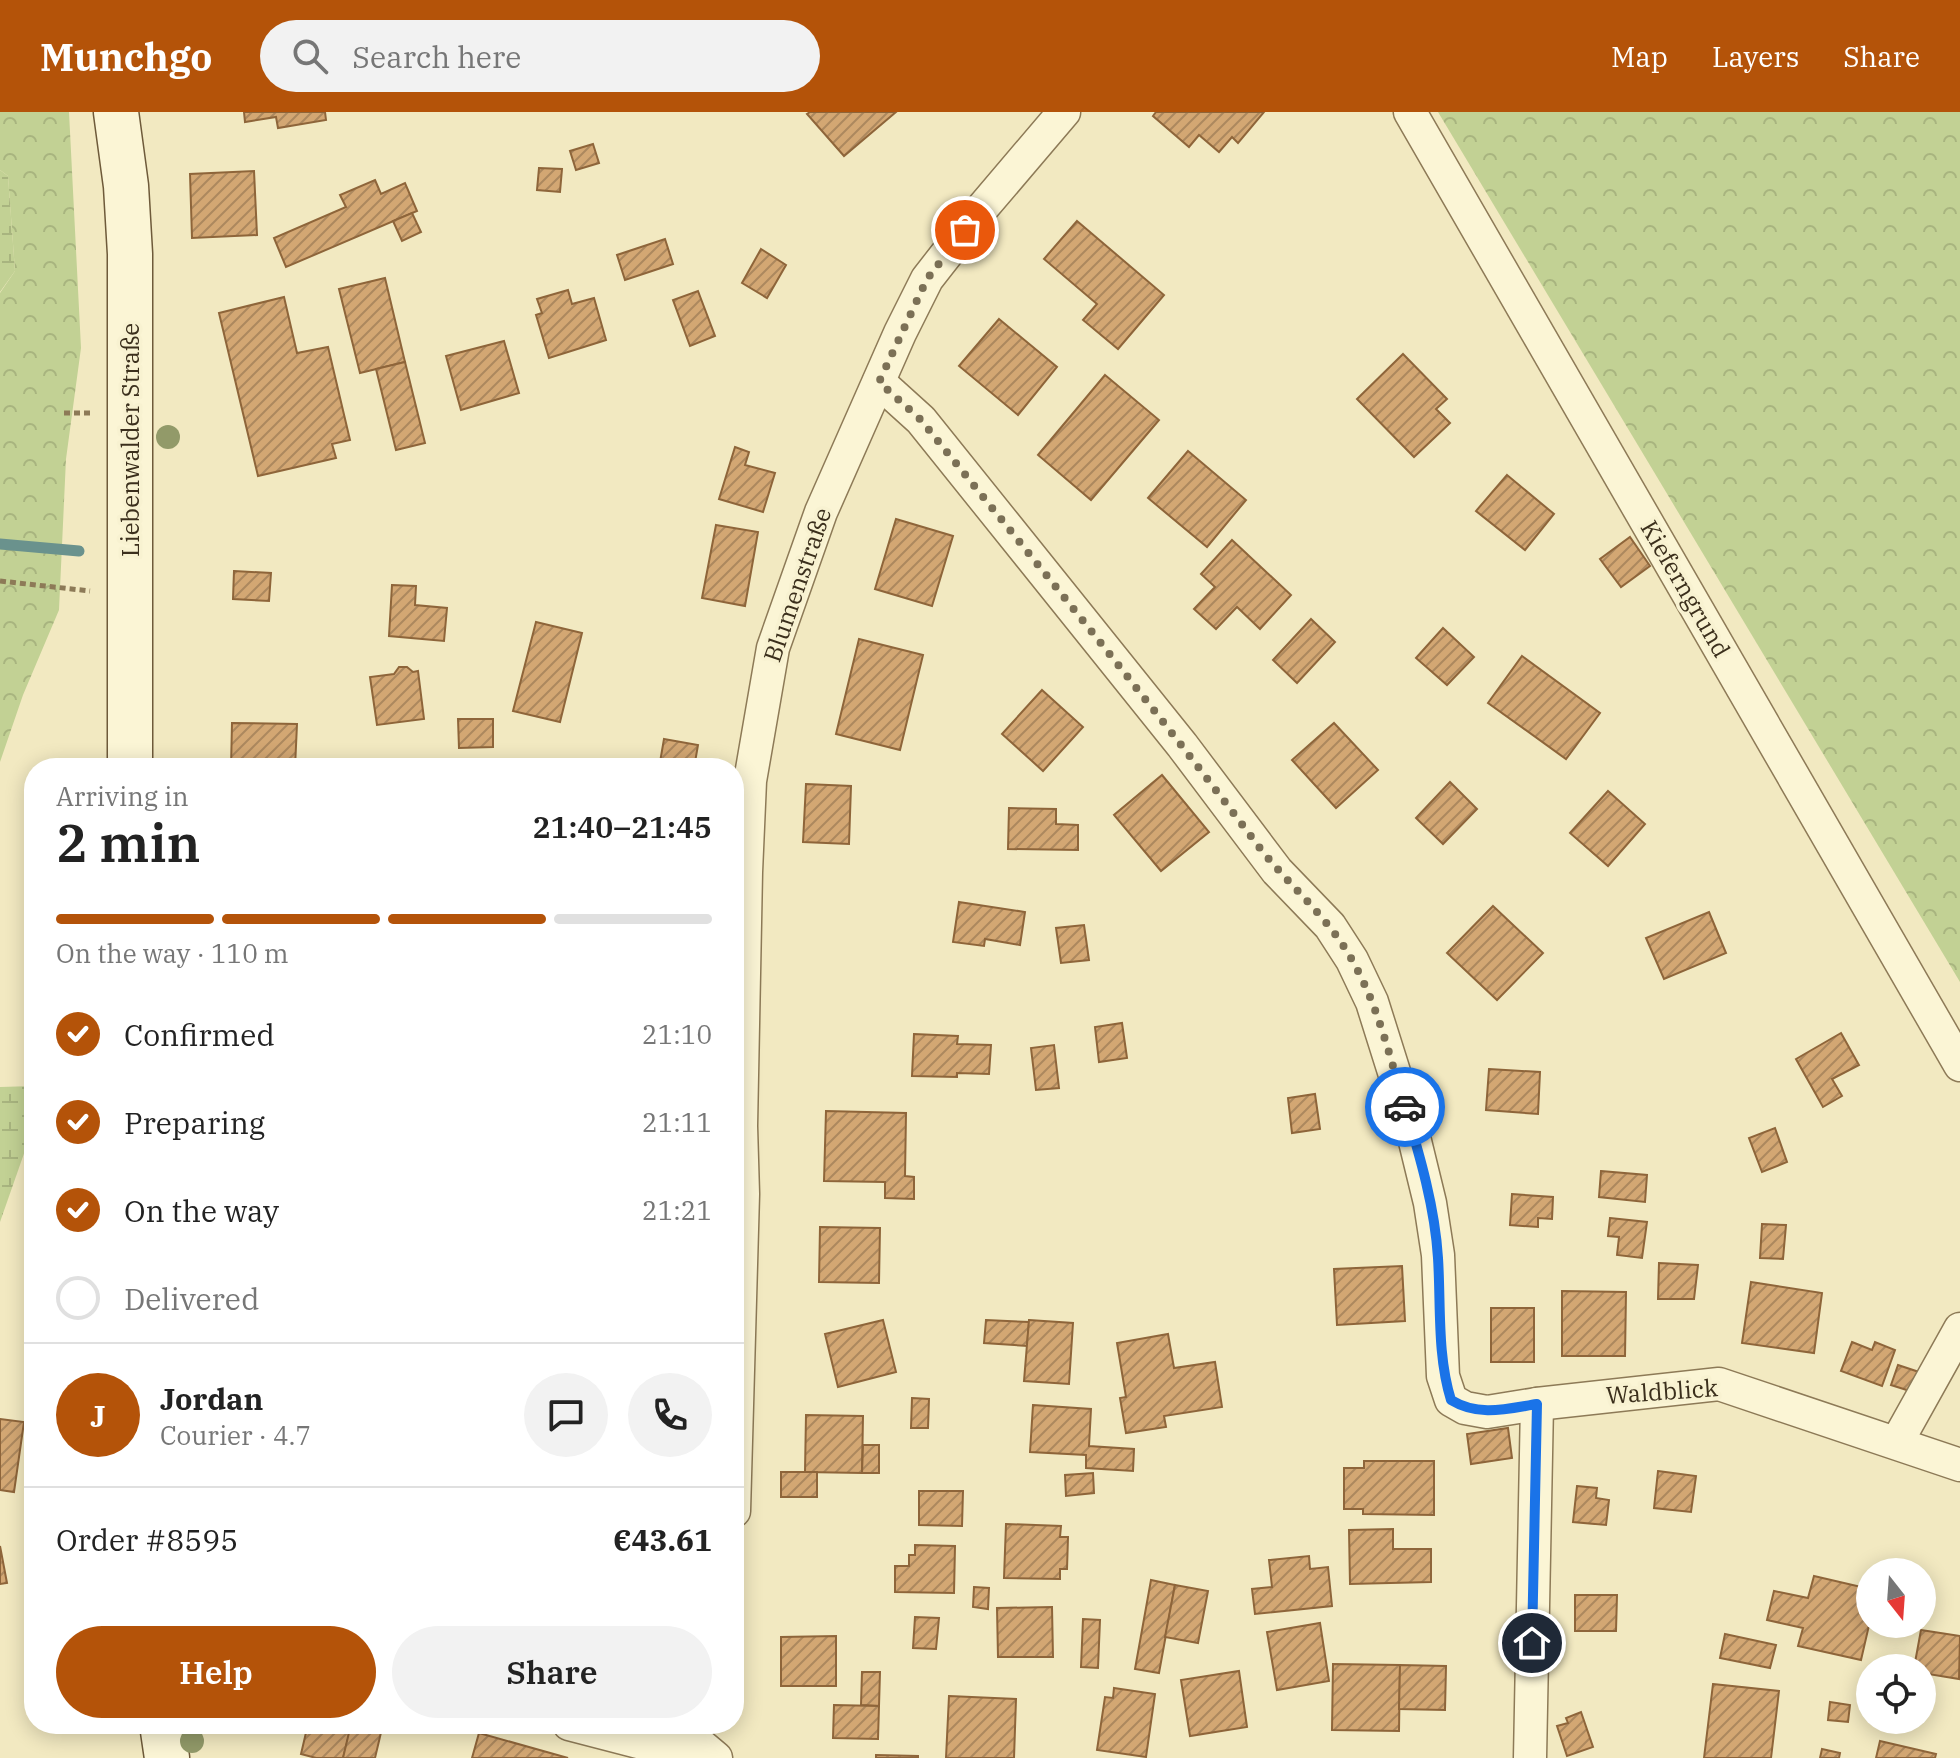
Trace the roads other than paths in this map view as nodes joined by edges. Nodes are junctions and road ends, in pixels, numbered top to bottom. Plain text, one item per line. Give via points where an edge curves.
1 (116, 112) edge
2 (1064, 112) edge
3 (1410, 112) edge
4 (879, 382) junction
5 (129, 758) edge
6 (744, 983) edge
7 (1960, 1065) edge
8 (1960, 1329) edge
9 (1537, 1404) junction
10 (1897, 1442) junction
11 (1960, 1465) edge
12 (163, 1734) edge
13 (607, 1734) edge
14 (709, 1741) edge
15 (167, 1758) edge
16 (1530, 1758) edge

1 - 5 main road, Liebenwalder Straße via 130,242 117,571
2 - 4 street, Blumenstraße via 927,279
3 - 7 street, Kieferngrund
4 - 6 street, Blumenstraße via 821,512 773,648 750,781
4 - 9 street, Waldblick via 921,420 1277,871 1330,926 1352,960 1372,1002 1430,1203 1438,1255 1443,1376 1451,1400 1487,1412
8 - 10 street
9 - 10 street, Waldblick via 1719,1384
9 - 16 street
10 - 11 street, Waldblick
12 - 15 main road
13 - 14 street via 669,1750

